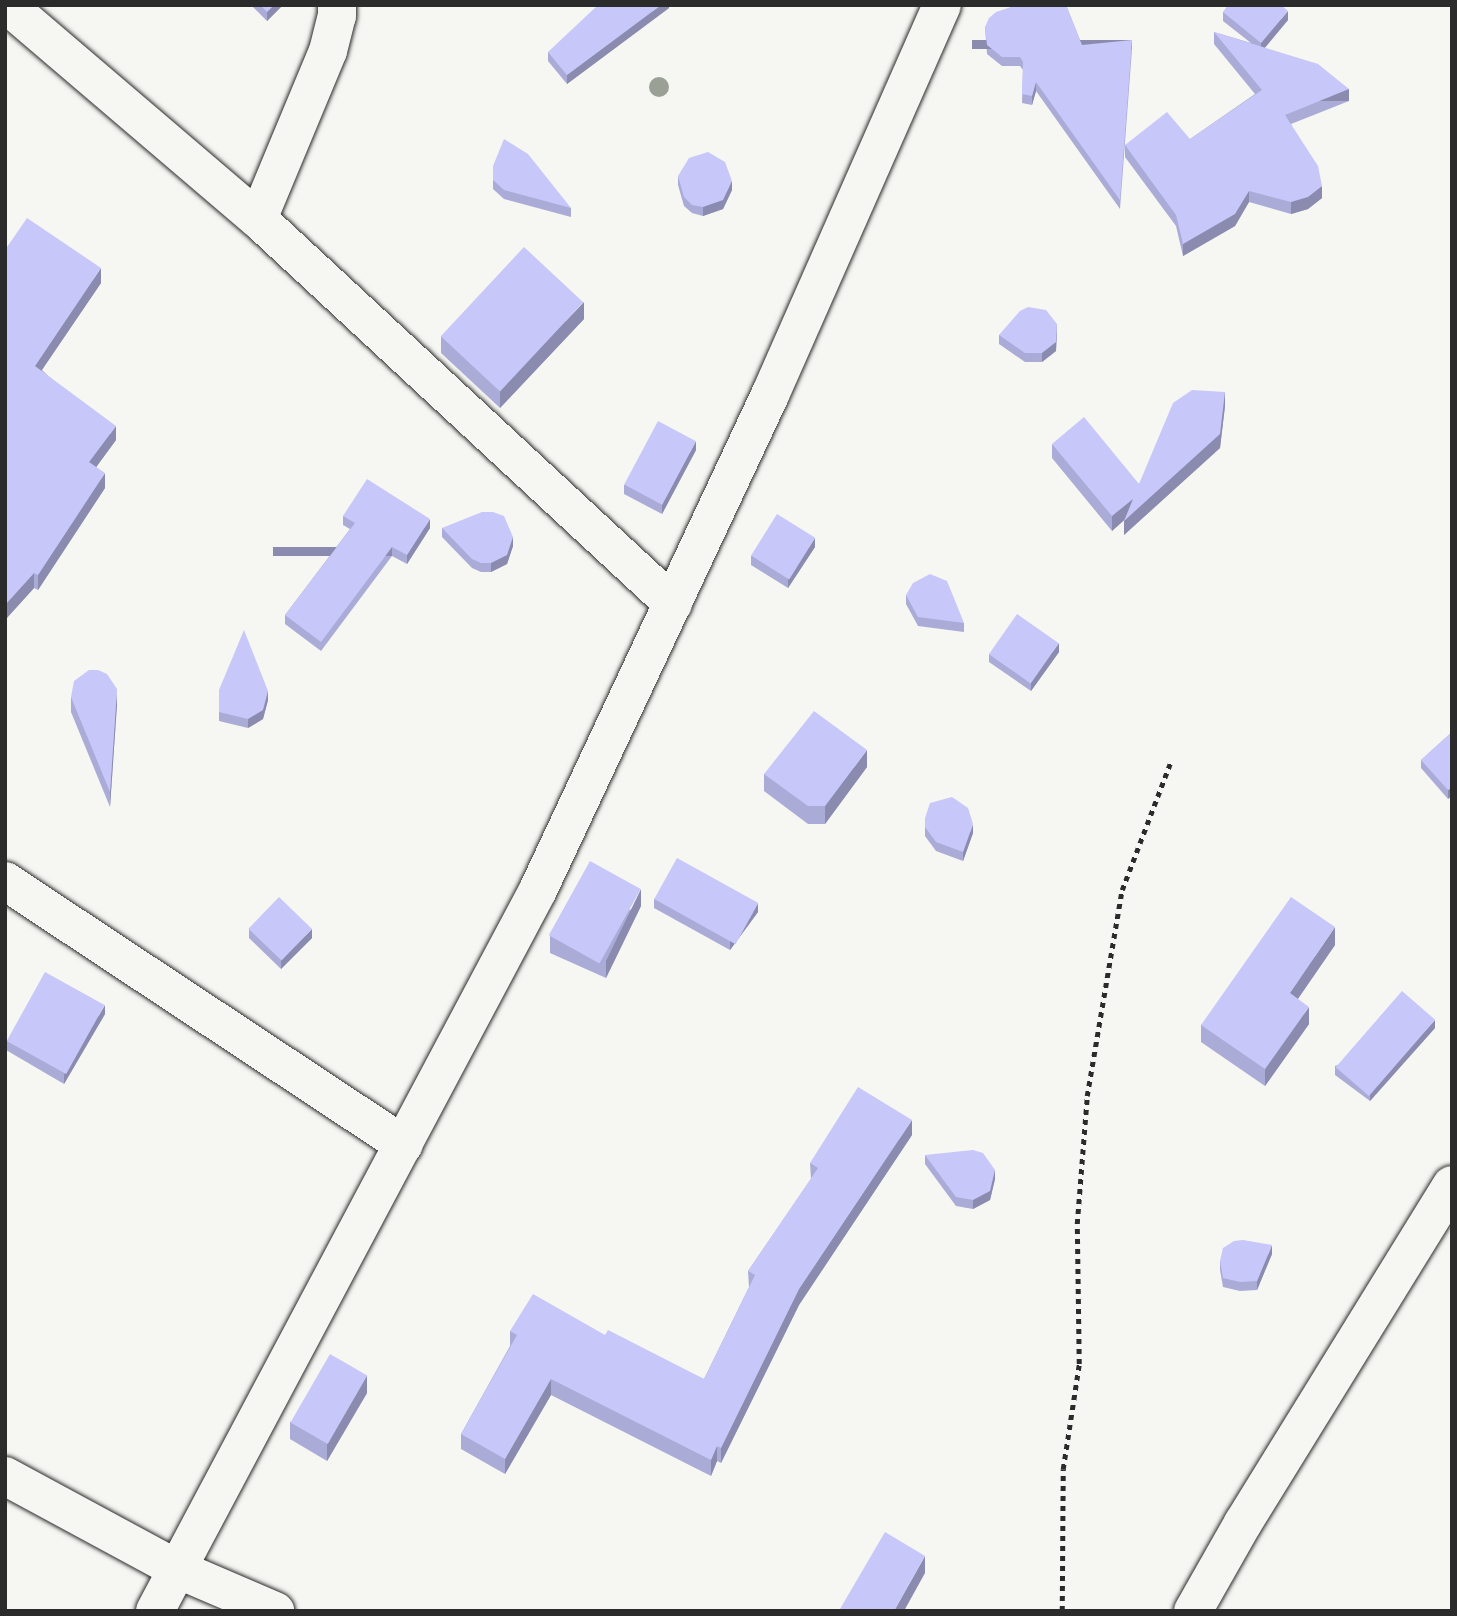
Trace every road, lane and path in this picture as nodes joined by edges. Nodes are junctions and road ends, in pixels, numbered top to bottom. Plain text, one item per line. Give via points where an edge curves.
1 (7, 5) edge
2 (337, 5) edge
3 (942, 5) edge
4 (258, 219) junction
5 (673, 604) junction
6 (1171, 761) dead end
7 (5, 881) edge
8 (404, 1145) junction
9 (1452, 1185) edge
10 (5, 1476) edge
11 (177, 1569) junction
12 (155, 1611) edge
13 (275, 1611) edge
14 (1062, 1611) edge
15 (1193, 1611) edge

1 - 4 street
2 - 4 street via 328,51
3 - 5 street
4 - 5 street
5 - 8 street via 538,890
6 - 14 path via 1122,890 1087,1096 1077,1224 1079,1364 1063,1469
7 - 8 street
8 - 11 street
9 - 15 street
10 - 11 street
11 - 12 street
11 - 13 street

